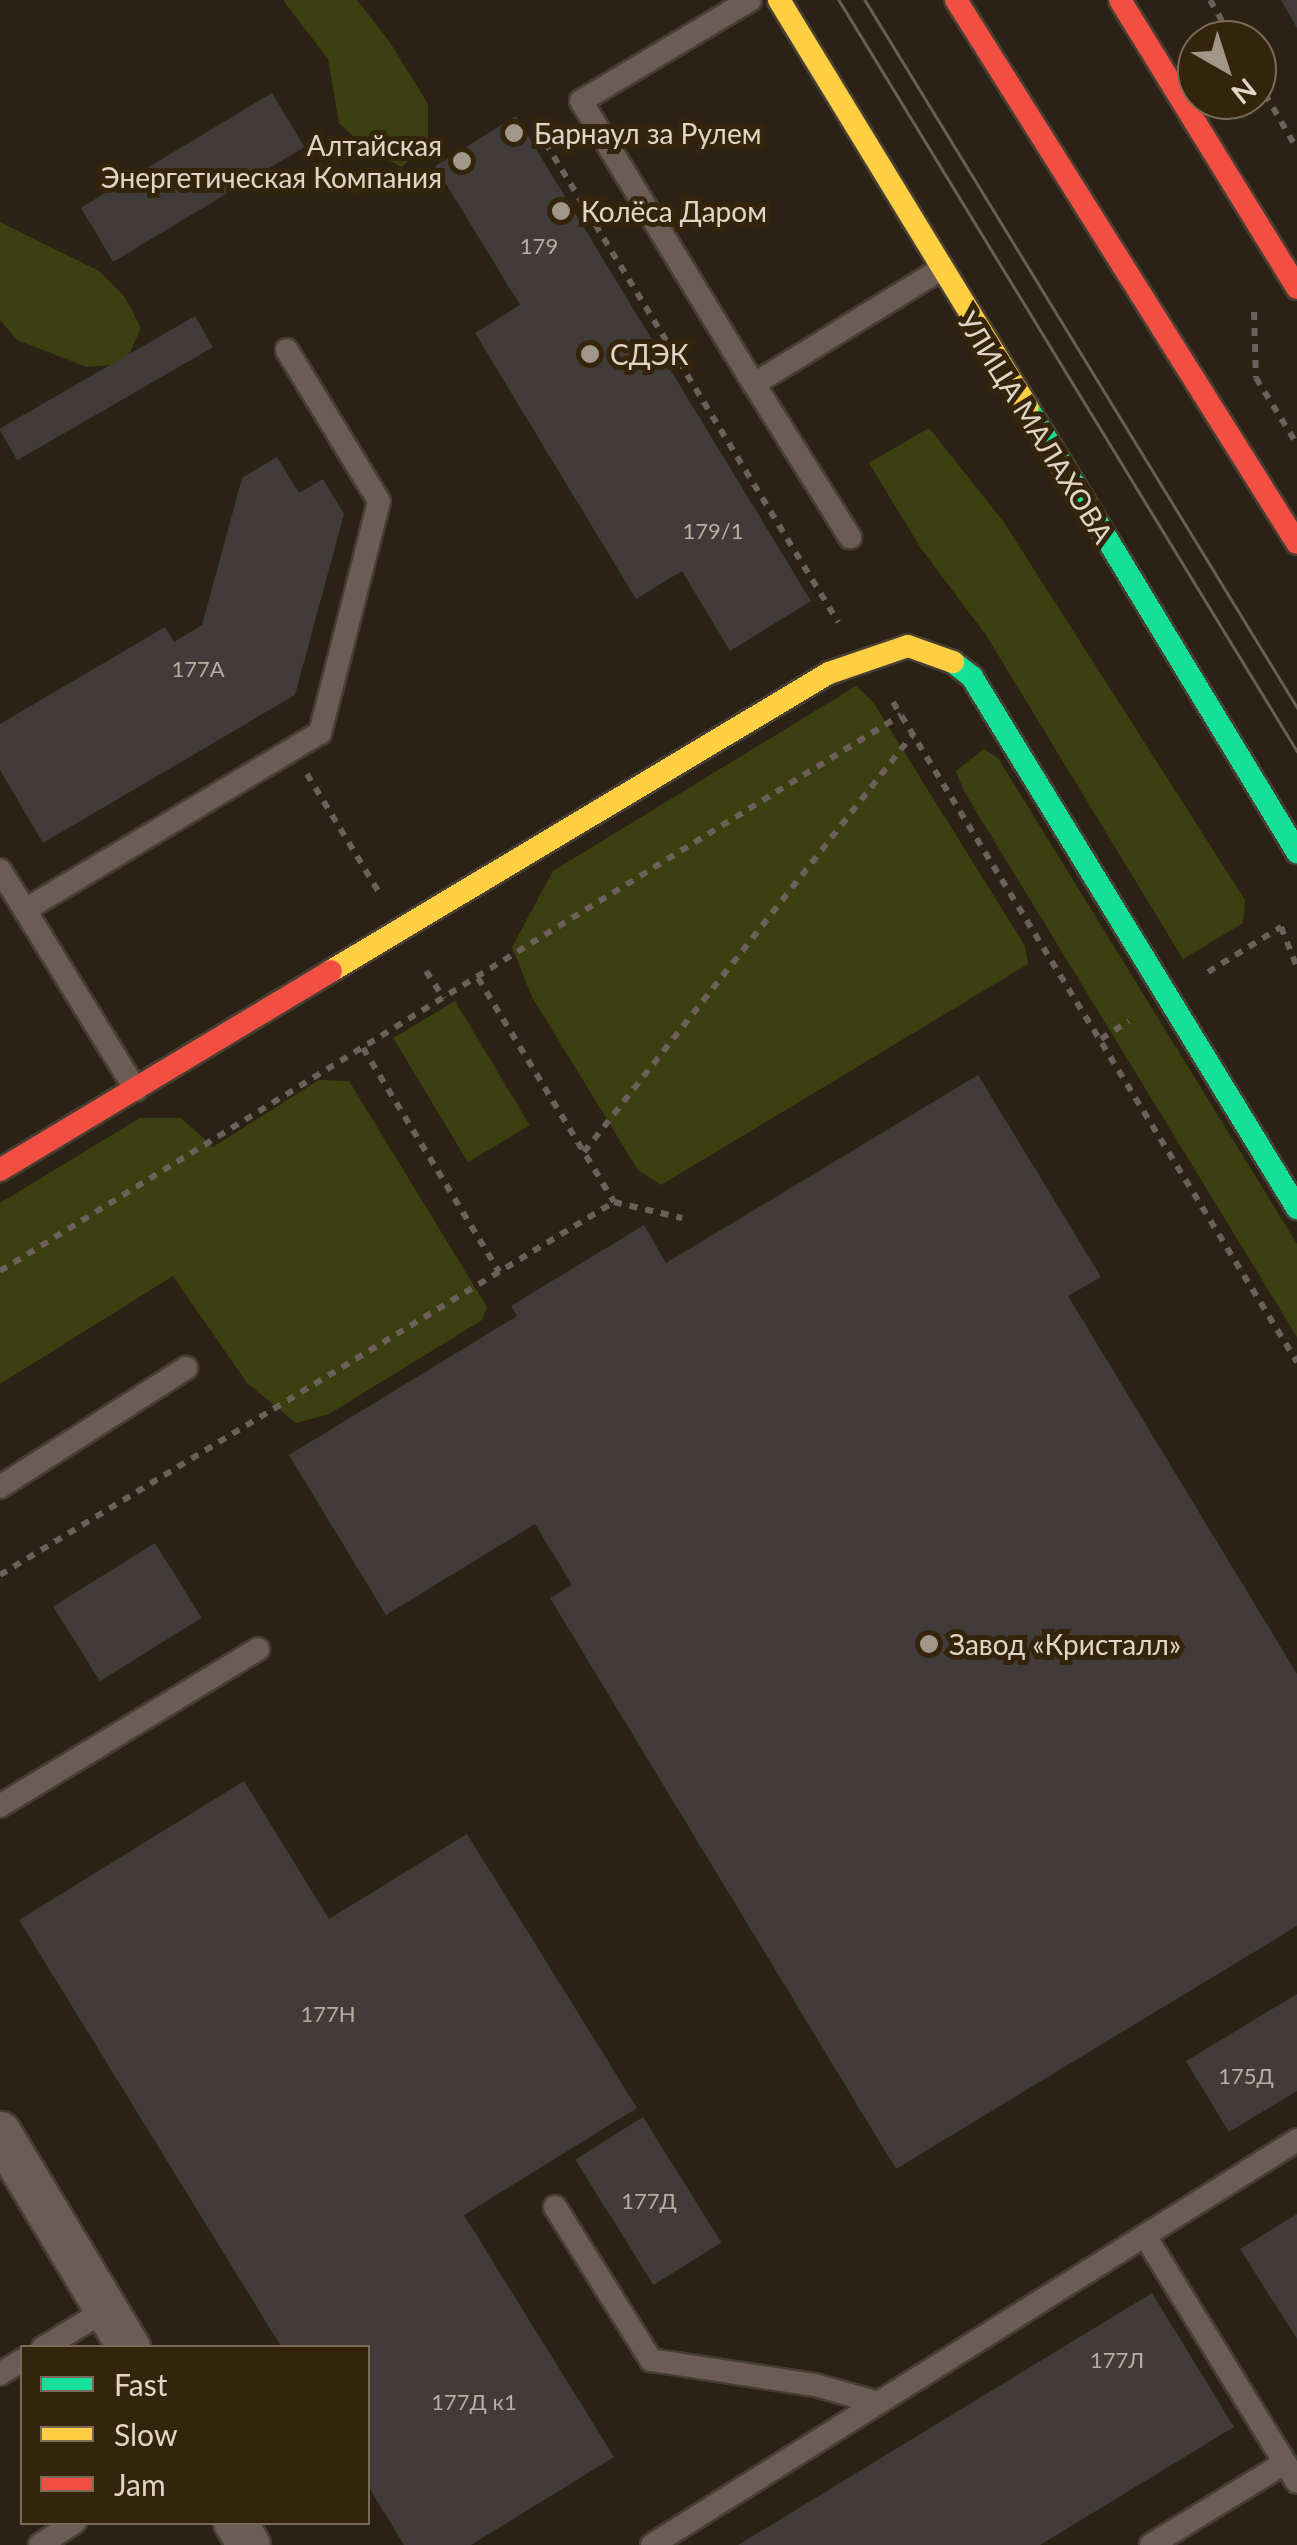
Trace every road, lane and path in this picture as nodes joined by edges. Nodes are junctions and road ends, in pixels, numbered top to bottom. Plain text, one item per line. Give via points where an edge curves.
1 (750, 0) edge
2 (779, 0) edge
3 (956, 0) edge
4 (1120, 0) edge
5 (1277, 114) edge
6 (538, 129) dead end
7 (1297, 148) edge
8 (939, 270) junction
9 (1297, 288) edge
10 (1254, 302) dead end
11 (287, 350) dead end
12 (754, 384) junction
13 (1297, 444) edge
14 (850, 537) dead end
15 (1297, 543) edge
16 (862, 657) junction
17 (901, 715) junction
18 (913, 734) junction
19 (292, 750) junction
20 (1297, 852) edge
21 (0, 870) edge
22 (25, 910) junction
23 (1281, 927) dead end
24 (401, 929) junction
25 (1297, 967) edge
26 (478, 978) junction
27 (444, 999) junction
28 (363, 1048) junction
29 (136, 1090) junction
30 (584, 1152) junction
31 (0, 1170) edge
32 (614, 1202) junction
33 (1297, 1208) edge
34 (682, 1218) dead end
35 (0, 1271) edge
36 (500, 1272) junction
37 (1297, 1362) edge
38 (186, 1368) dead end
39 (0, 1487) edge
40 (0, 1575) edge
41 (258, 1648) dead end
42 (0, 1806) edge
43 (0, 2132) edge
44 (1297, 2140) edge
45 (554, 2206) dead end
46 (1145, 2236) junction
47 (106, 2310) junction
48 (49, 2345) edge
49 (127, 2345) edge
50 (878, 2403) junction
51 (1291, 2472) edge
52 (70, 2525) edge
53 (40, 2545) edge
54 (652, 2545) edge
55 (1151, 2545) edge

1 - 12 lane via 581,102
2 - 8 street, УЛИЦА МАЛАХОВА
3 - 15 street
4 - 9 street
5 - 7 path
6 - 16 path
8 - 12 lane
8 - 20 street, УЛИЦА МАЛАХОВА
10 - 13 path via 1256,378
11 - 19 lane via 379,501 320,733
12 - 14 lane
16 - 17 path
16 - 24 street
16 - 33 street via 908,646 943,654 972,677
17 - 18 path
17 - 26 path
18 - 30 path
18 - 37 path
19 - 22 lane
19 - 24 path
21 - 22 lane
22 - 29 lane
23 - 25 path
24 - 27 path
24 - 29 street
26 - 27 path
26 - 30 path
27 - 28 path
28 - 35 path
28 - 36 path
29 - 31 street
30 - 32 path
32 - 34 path
32 - 36 path
36 - 40 path
38 - 39 lane
41 - 42 lane
43 - 47 street
44 - 46 lane
45 - 50 lane via 651,2360
46 - 50 lane
46 - 51 lane
47 - 48 lane
47 - 49 street
50 - 54 lane
51 - 55 lane
52 - 53 lane

